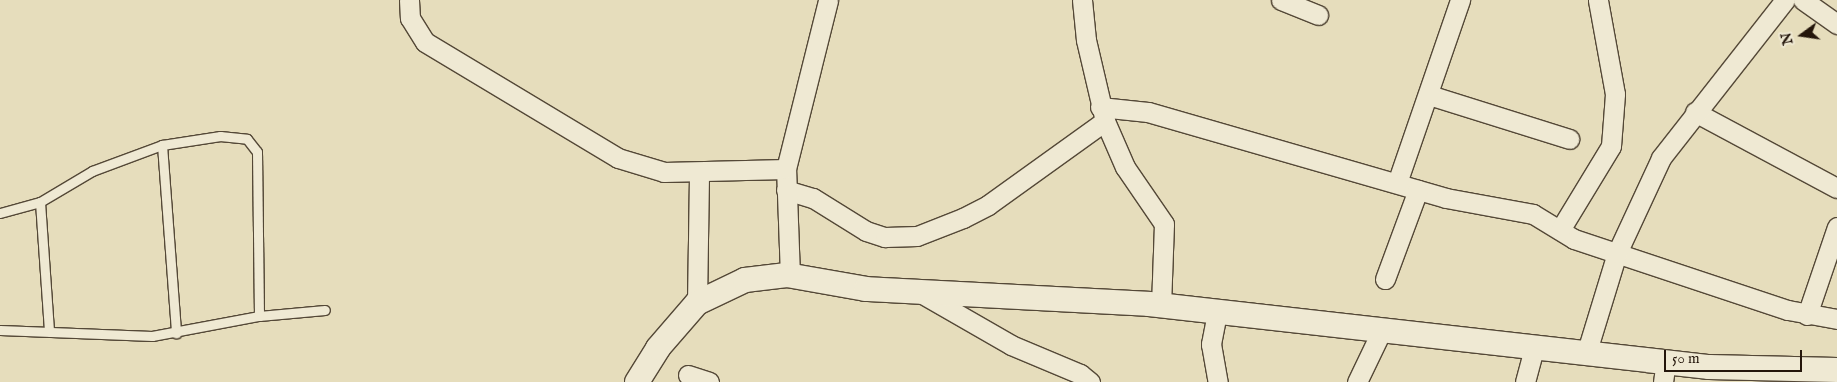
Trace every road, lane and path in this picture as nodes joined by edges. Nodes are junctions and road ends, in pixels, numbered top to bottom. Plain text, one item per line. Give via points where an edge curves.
1 (409, 0) edge
2 (828, 0) edge
3 (1082, 0) edge
4 (1281, 0) edge
5 (1460, 0) edge
6 (1598, 0) edge
7 (1785, 0) edge
8 (1803, 0) edge
9 (1318, 14) dead end
10 (1837, 24) edge
11 (1429, 95) junction
12 (1695, 112) junction
13 (1102, 114) junction
14 (1569, 139) dead end
15 (162, 145) junction
16 (786, 169) junction
17 (699, 172) junction
18 (1397, 183) junction
19 (1837, 188) edge
20 (786, 190) junction
21 (1418, 190) junction
22 (40, 202) junction
23 (0, 213) edge
24 (1837, 227) edge
25 (1560, 230) junction
26 (1617, 253) junction
27 (790, 276) junction
28 (1385, 279) dead end
29 (918, 292) junction
30 (697, 303) junction
31 (1161, 305) junction
32 (325, 310) dead end
33 (1218, 313) junction
34 (1807, 315) junction
35 (258, 316) junction
36 (1837, 319) edge
37 (0, 330) edge
38 (1382, 330) junction
39 (50, 332) junction
40 (176, 332) junction
41 (1535, 345) junction
42 (1587, 351) junction
43 (1837, 370) edge
44 (1665, 372) edge
45 (1718, 374) edge
46 (688, 375) dead end
47 (636, 382) edge
48 (709, 382) edge
49 (1090, 382) edge
50 (1218, 382) edge
51 (1357, 382) edge
52 (1525, 382) edge

1 - 17 street via 410,18 425,42 543,116 618,158 664,172
2 - 16 street
3 - 13 street
4 - 9 street
5 - 11 street
6 - 25 street via 1615,94 1611,146
7 - 12 street
8 - 10 street
11 - 14 street
11 - 18 street
12 - 19 street
12 - 26 street via 1661,158
13 - 18 street via 1148,112
13 - 20 street via 988,205 917,236 885,237 866,232 813,198
13 - 31 street via 1125,167 1164,224
15 - 22 lane via 92,171
15 - 35 lane via 220,136 247,139 253,144 257,152
15 - 40 lane
16 - 17 street
16 - 20 street
17 - 30 street
18 - 21 street
20 - 27 street
21 - 25 street via 1532,214
21 - 28 street
22 - 23 lane
22 - 39 lane
24 - 34 street
25 - 26 street
26 - 34 street
26 - 42 street
27 - 29 street via 866,289
27 - 30 street via 767,275 745,280
29 - 31 street
29 - 49 street via 1011,345 1080,374
30 - 47 street via 658,348
31 - 33 street
32 - 35 lane
33 - 38 street
33 - 50 street via 1211,344
34 - 36 street
35 - 40 lane
37 - 39 lane
38 - 41 street
38 - 51 street
39 - 40 lane via 134,336
41 - 42 street
41 - 52 street
42 - 44 street
43 - 45 street
44 - 45 street
46 - 48 street

